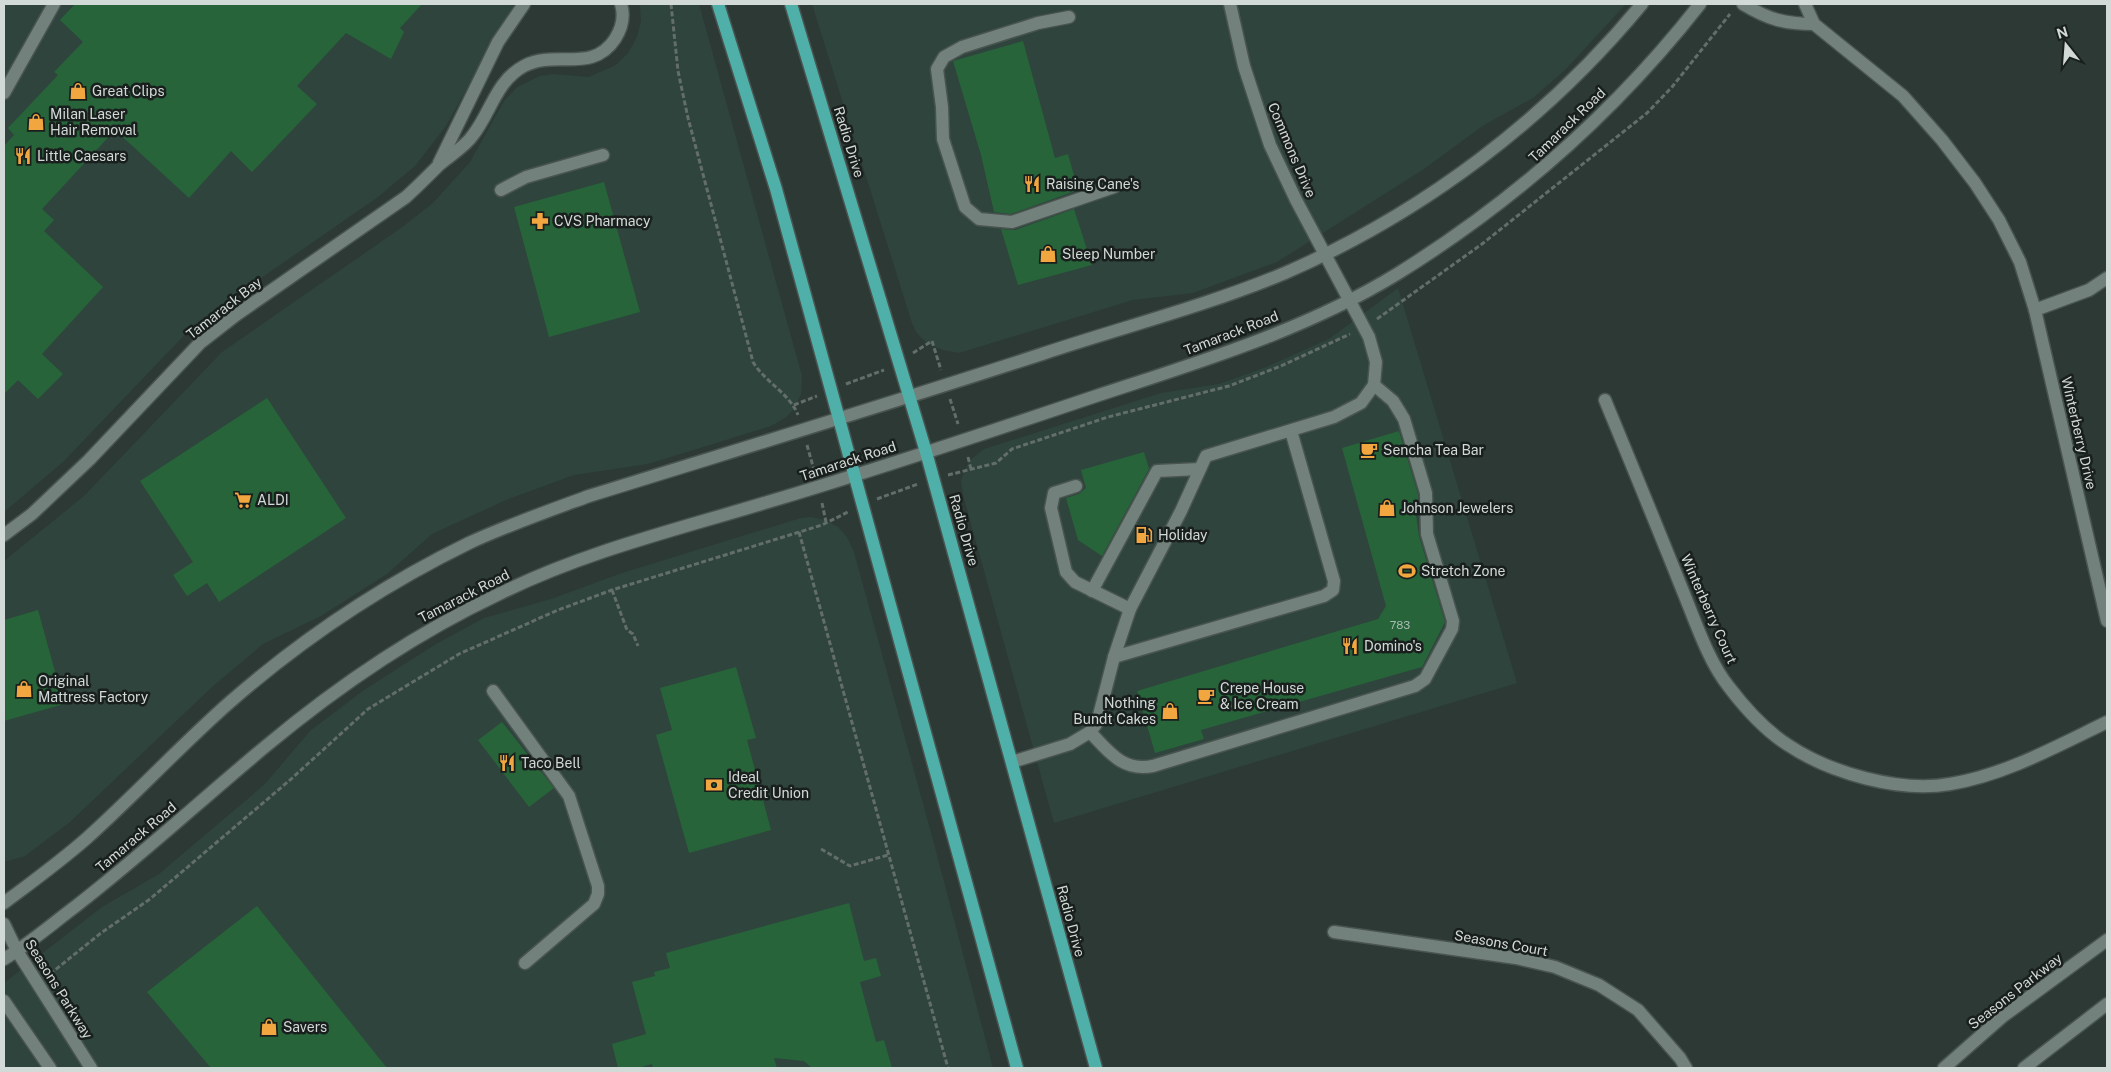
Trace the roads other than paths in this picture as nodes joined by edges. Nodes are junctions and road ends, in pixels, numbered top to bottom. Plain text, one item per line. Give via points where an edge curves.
1 (54, 4) edge
2 (524, 4) edge
3 (621, 4) edge
4 (718, 4) edge
5 (791, 4) edge
6 (1230, 4) edge
7 (1642, 4) edge
8 (1700, 4) edge
9 (1743, 4) edge
10 (1805, 4) edge
11 (1069, 18) dead end
12 (1814, 24) junction
13 (4, 93) edge
14 (603, 155) dead end
15 (437, 167) junction
16 (1114, 187) dead end
17 (501, 190) dead end
18 (1325, 254) junction
19 (2107, 278) edge
20 (1349, 300) junction
21 (2035, 310) junction
22 (1374, 386) junction
23 (910, 397) junction
24 (1605, 400) dead end
25 (839, 419) junction
26 (1290, 431) junction
27 (926, 452) junction
28 (1200, 469) junction
29 (854, 475) junction
30 (1076, 486) dead end
31 (4, 535) edge
32 (1092, 590) junction
33 (1130, 609) junction
34 (2107, 621) edge
35 (1114, 657) junction
36 (492, 691) dead end
37 (2107, 722) edge
38 (1090, 732) junction
39 (1012, 762) junction
40 (4, 903) edge
41 (4, 924) edge
42 (1334, 932) dead end
43 (2107, 940) edge
44 (17, 951) junction
45 (4, 959) edge
46 (525, 963) dead end
47 (4, 1001) edge
48 (2107, 1004) edge
49 (50, 1068) edge
50 (91, 1068) edge
51 (1017, 1068) edge
52 (1096, 1068) edge
53 (1686, 1068) edge
54 (1944, 1068) edge
55 (2024, 1068) edge

1 - 13 street
2 - 15 street, Tamarack Bay via 498,42
3 - 15 street, Tamarack Bay via 624,12 622,29 610,47 595,58 579,61 545,59 525,65 497,92 473,136
4 - 25 main road via 763,144
5 - 23 main road, Radio Drive
6 - 18 street, Commons Drive via 1244,66 1270,145
7 - 18 street via 1539,111 1477,162 1378,226
8 - 20 street, Tamarack Road via 1627,87 1532,179 1394,276
9 - 12 street via 1764,17 1789,24
10 - 12 street, Winterberry Drive
11 - 16 street via 1038,23 962,47 944,57 937,69 943,139 965,206 979,219 1012,222
12 - 21 street, Winterberry Drive via 1903,96 1976,182 2020,262
14 - 17 street via 526,177
15 - 31 street, Tamarack Bay via 406,197 200,343 89,460 32,514
18 - 20 street, Commons Drive
18 - 23 street via 1233,293
19 - 21 street via 2089,290
20 - 22 street, Commons Drive via 1374,353
20 - 27 street, Tamarack Road via 1258,341
21 - 34 street, Winterberry Drive
22 - 26 street via 1352,409
22 - 38 street via 1394,401 1404,419 1426,493 1427,534 1453,621 1452,629 1425,679 1408,689 1144,768 1121,763
23 - 25 street
23 - 27 main road, Radio Drive
24 - 37 street, Winterberry Court via 1706,646 1728,686 1754,716 1788,745 1831,767 1866,779 1907,785 1949,785 2018,764
25 - 29 main road
25 - 40 street via 525,519 470,542 383,590 271,667 192,736 86,839
26 - 28 street via 1206,456
26 - 35 street via 1334,581 1333,590 1324,596
27 - 29 street, Tamarack Road
27 - 39 main road, Radio Drive
28 - 32 street via 1157,471
28 - 33 street
29 - 44 street, Tamarack Road via 610,548 552,569 413,639 301,717 112,878
29 - 51 main road
30 - 32 street via 1054,493 1051,508 1066,572 1075,582
32 - 33 street
33 - 35 street
35 - 38 street via 1097,723
36 - 46 street via 573,804 598,894 594,904
38 - 39 street via 1070,744
39 - 52 main road, Radio Drive
41 - 44 street, Seasons Parkway
42 - 53 street, Seasons Court via 1516,958 1555,967 1599,984 1638,1010
43 - 54 street, Seasons Parkway via 2002,1017
44 - 45 street, Tamarack Road
44 - 50 street, Seasons Parkway
47 - 49 street
48 - 55 street

